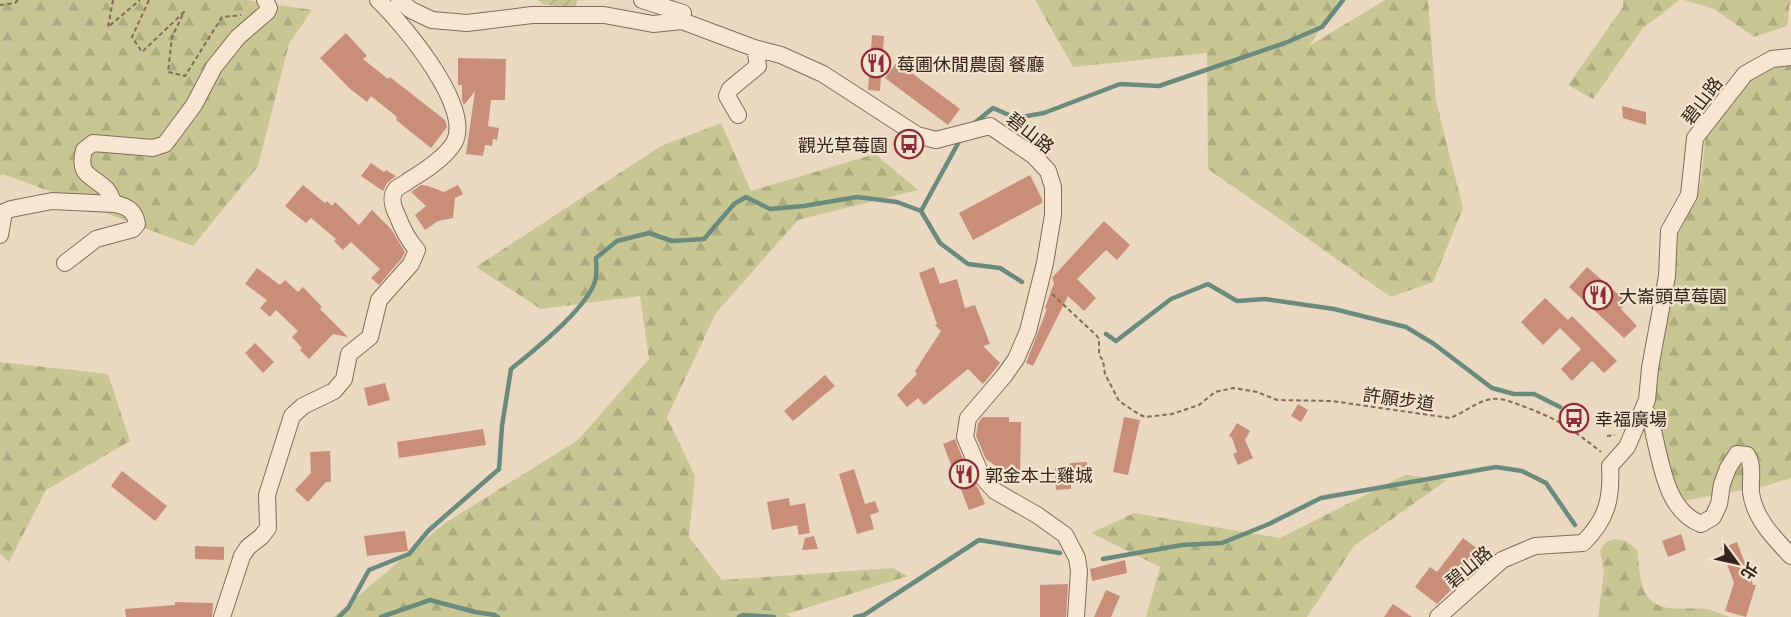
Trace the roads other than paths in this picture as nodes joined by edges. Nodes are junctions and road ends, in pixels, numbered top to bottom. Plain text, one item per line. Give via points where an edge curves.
1 (265, 0) edge
2 (378, 0) edge
3 (399, 0) edge
4 (642, 0) edge
5 (682, 21) junction
6 (755, 48) junction
7 (1791, 57) edge
8 (738, 115) dead end
9 (115, 204) junction
10 (0, 235) edge
11 (65, 263) dead end
12 (1644, 410) junction
13 (1791, 556) edge
14 (222, 617) edge
15 (1076, 617) edge
16 (1438, 617) edge

1 - 9 street via 267,12 238,37 214,67 194,105 165,144 153,148 93,143 84,150 82,164 86,173 107,190
2 - 14 street via 433,66 458,122 454,143 439,159 396,188 392,198 395,210 405,236 417,250 399,280 379,300 370,338 349,354 345,379 334,391 292,416 267,495 268,528 242,556
3 - 5 street, 碧山路 via 432,20 467,23 532,15 604,15 653,24
4 - 5 street via 683,13
5 - 6 street, 碧山路
6 - 8 street via 758,66 727,96
6 - 15 street, 碧山路 via 823,74 917,135 936,140 990,126 1034,156 1048,171 1053,187 1053,214 1028,331 1016,359 968,418 964,437 982,477 995,491 1065,535 1077,558 1079,572
7 - 12 street, 碧山路 via 1772,59 1745,75 1695,138 1689,195 1669,231 1667,276
9 - 10 street via 51,201 11,209 4,212
9 - 11 street via 131,210 137,224 133,229 96,239
12 - 13 street via 1651,416 1660,462 1678,509 1701,524 1713,517 1728,468 1737,454 1747,454 1752,463 1754,506 1770,534
12 - 16 street, 碧山路 via 1627,447 1610,466 1611,494 1592,534 1583,543 1535,546 1502,560

